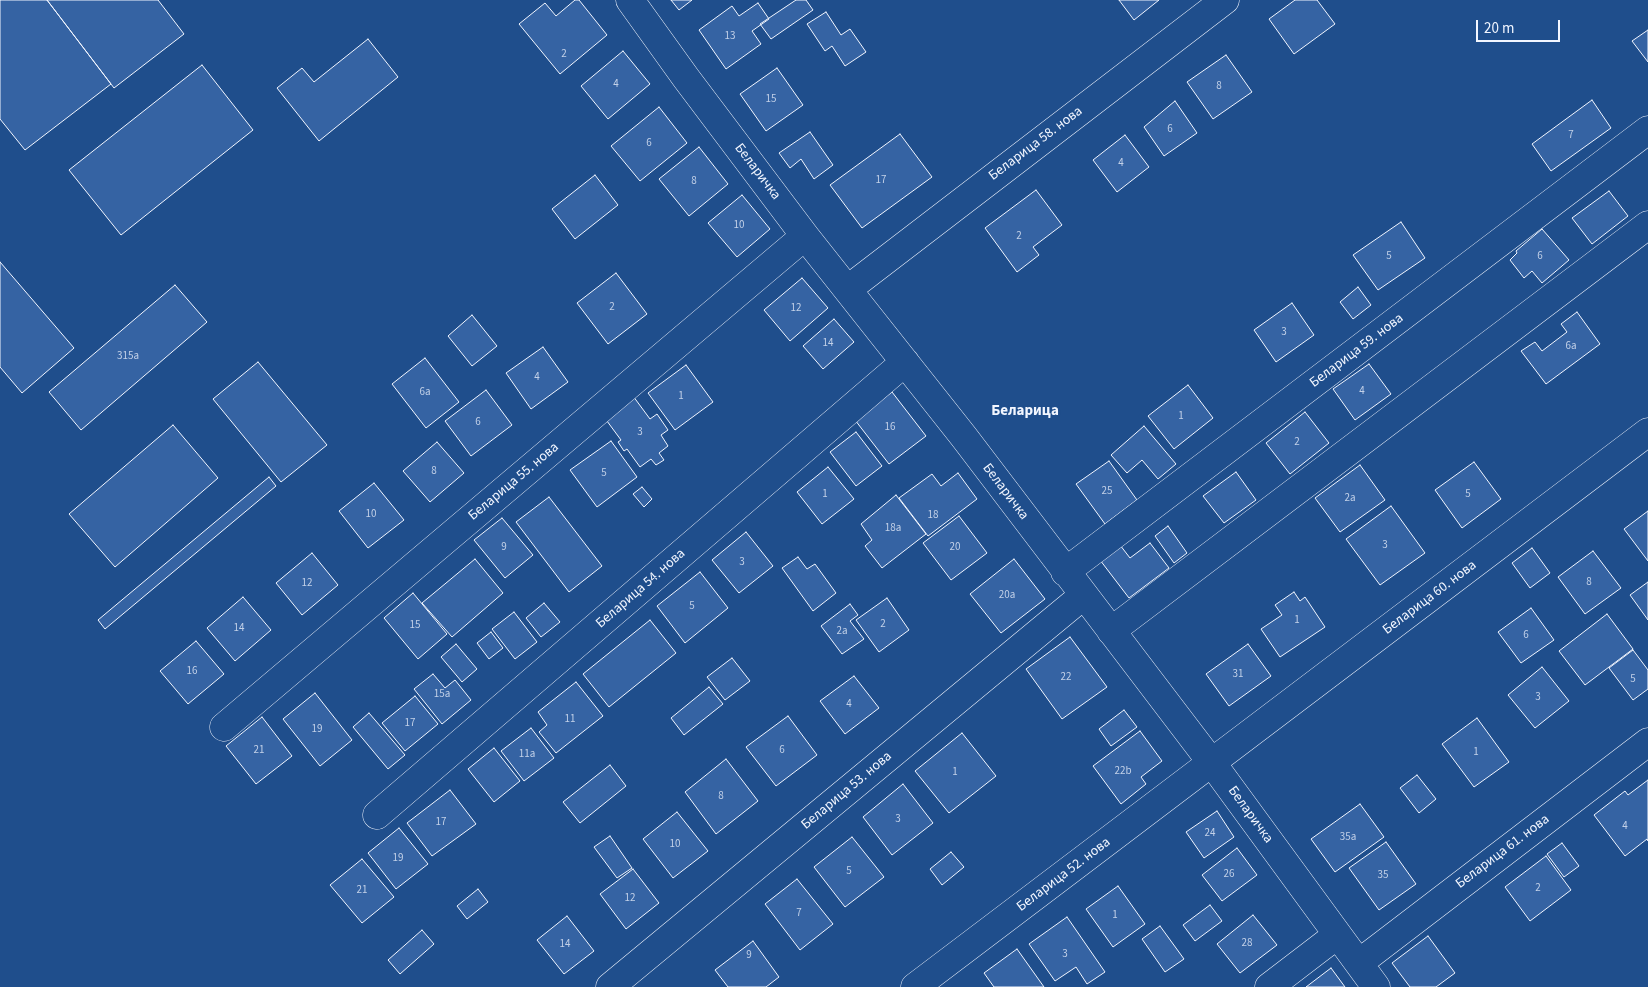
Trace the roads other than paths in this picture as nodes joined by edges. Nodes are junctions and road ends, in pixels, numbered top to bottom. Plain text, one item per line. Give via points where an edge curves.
1 (630, 0) edge
2 (1225, 0) edge
3 (1648, 130) edge
4 (1648, 225) edge
5 (806, 236) junction
6 (848, 289) junction
7 (905, 362) junction
8 (1648, 432) edge
9 (1065, 572) junction
10 (1084, 595) junction
11 (1111, 631) junction
12 (224, 727) dead end
13 (1648, 742) edge
14 (1212, 763) junction
15 (377, 815) dead end
16 (1337, 935) junction
17 (1358, 963) junction
18 (610, 987) edge
19 (915, 987) edge
20 (1269, 987) edge
21 (1376, 987) edge

1 - 5 street, Беларичка
2 - 6 street, Беларица 58. нова
3 - 9 street, Беларица 59. нова
4 - 11 street
5 - 6 street, Беларичка
5 - 12 street, Беларица 55. нова
6 - 7 street, Беларичка
7 - 9 street, Беларичка
7 - 15 street, Беларица 54. нова
8 - 14 street, Беларица 60. нова
9 - 10 street, Беларичка
10 - 11 street, Беларичка
10 - 18 street, Беларица 53. нова
11 - 14 street, Беларичка
13 - 17 street, Беларица 61. нова
14 - 16 street, Беларичка
14 - 19 street, Беларица 52. нова
16 - 17 street, Беларичка
16 - 20 street
17 - 21 street, Беларичка

